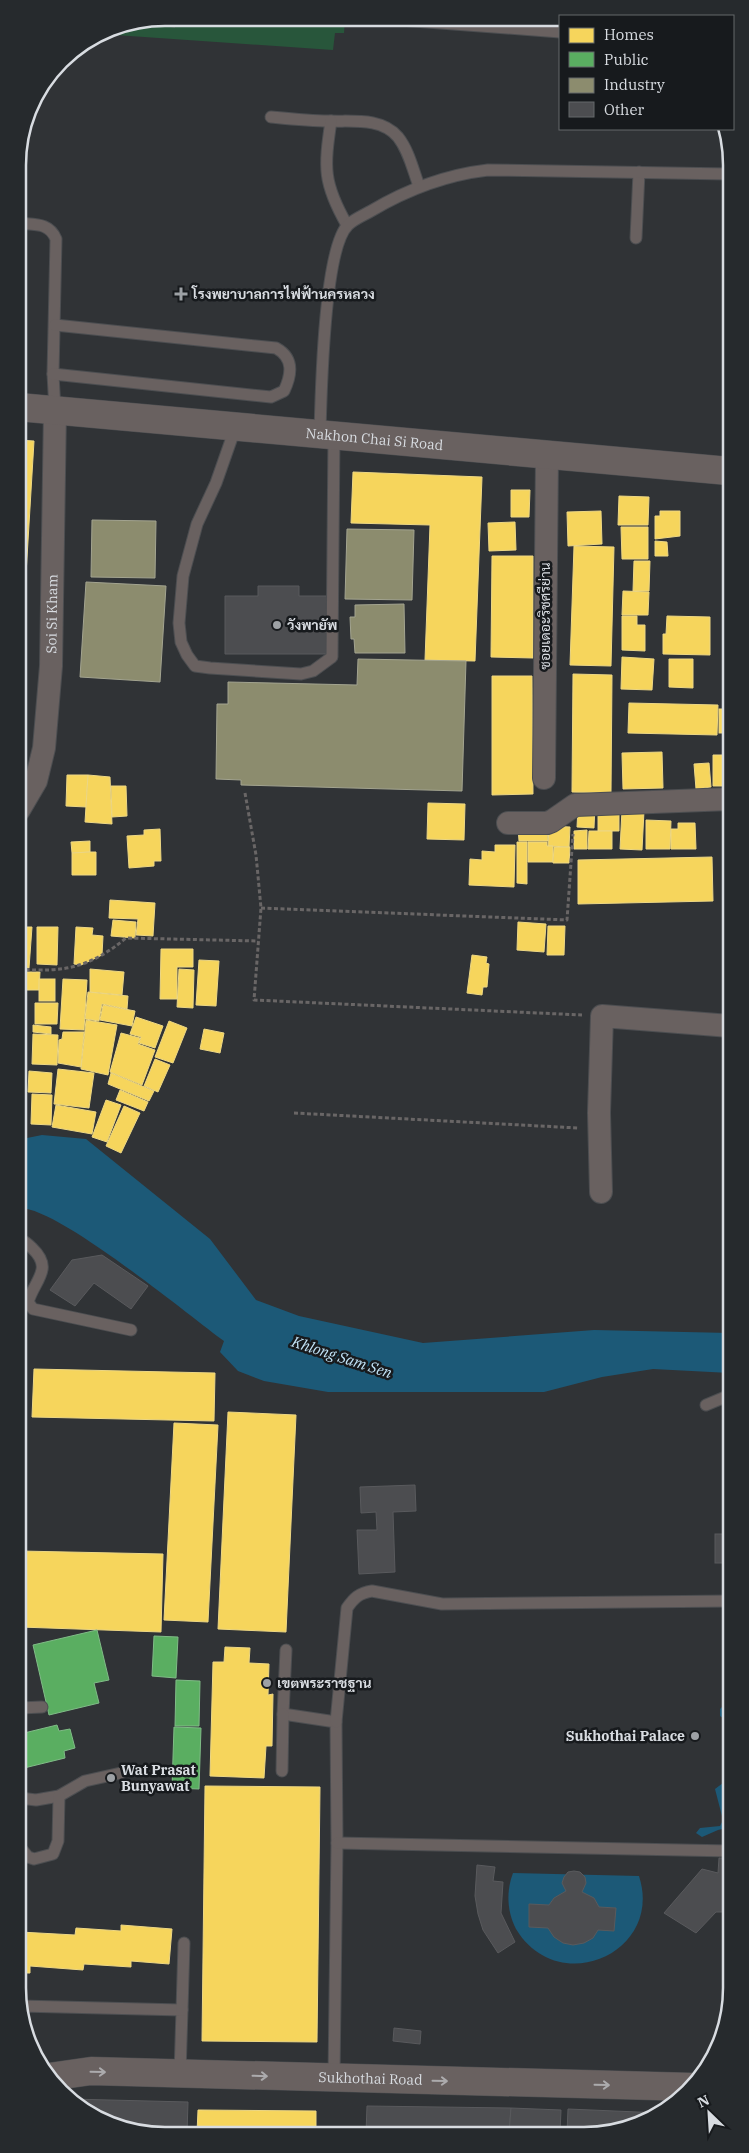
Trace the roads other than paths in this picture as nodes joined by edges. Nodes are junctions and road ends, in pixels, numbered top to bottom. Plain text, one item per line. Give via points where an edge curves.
1 (483, 26) edge
2 (559, 32) edge
3 (272, 117) dead end
4 (331, 122) junction
5 (639, 172) junction
6 (723, 174) edge
7 (420, 186) junction
8 (27, 224) edge
9 (347, 225) junction
10 (636, 238) dead end
11 (55, 325) junction
12 (53, 374) junction
13 (27, 408) edge
14 (55, 410) junction
15 (236, 426) junction
16 (327, 434) junction
17 (547, 455) junction
18 (723, 470) edge
19 (544, 778) dead end
20 (27, 797) edge
21 (723, 799) edge
22 (508, 823) dead end
23 (723, 1025) edge
24 (601, 1192) dead end
25 (26, 1243) edge
26 (132, 1330) dead end
27 (722, 1398) edge
28 (706, 1405) dead end
29 (722, 1601) edge
30 (286, 1650) dead end
31 (42, 1707) dead end
32 (26, 1708) edge
33 (283, 1714) junction
34 (336, 1722) junction
35 (282, 1772) dead end
36 (121, 1773) dead end
37 (59, 1796) junction
38 (26, 1799) edge
39 (337, 1844) junction
40 (722, 1851) edge
41 (26, 1855) edge
42 (184, 1943) dead end
43 (28, 2006) edge
44 (182, 2010) junction
45 (180, 2074) junction
46 (58, 2076) edge
47 (334, 2079) junction
48 (680, 2087) edge

1 - 2 lane
3 - 4 lane
4 - 7 lane via 366,122 383,126 397,136
4 - 9 lane via 326,159 328,184
5 - 6 lane
5 - 7 lane via 488,170 459,173
5 - 10 lane
7 - 9 lane
8 - 11 lane via 46,226 56,239
9 - 16 lane via 336,249 330,278
11 - 12 lane
11 - 12 lane via 276,348 284,353 290,364 291,378 284,391 271,397
12 - 14 lane
13 - 14 street, Nakhon Chai Si Road
14 - 15 street, Nakhon Chai Si Road
14 - 20 street, Soi Si Kham via 51,666 45,739 36,781
15 - 16 street, Nakhon Chai Si Road
15 - 16 lane via 197,524 182,586 178,623 181,642 195,666 301,674 313,671 332,657
16 - 17 street, Nakhon Chai Si Road
17 - 18 street, Nakhon Chai Si Road
17 - 19 street, ซอยเดอะริชศรีย่าน
21 - 22 street via 575,805 547,823
23 - 24 street via 602,1016
25 - 26 lane via 42,1260 43,1268 28,1302 33,1309
27 - 28 lane
29 - 34 lane via 442,1604 362,1592 347,1608
30 - 33 lane
31 - 32 lane
33 - 34 lane
33 - 35 lane
34 - 39 lane
36 - 37 lane via 85,1782
37 - 38 lane
37 - 41 lane via 58,1841 53,1854 34,1859
39 - 40 lane
39 - 47 lane
42 - 44 lane
43 - 44 lane
44 - 45 lane
46 -> 45 street, Sukhothai Road via 91,2071
45 -> 47 street, Sukhothai Road
47 -> 48 street, Sukhothai Road

